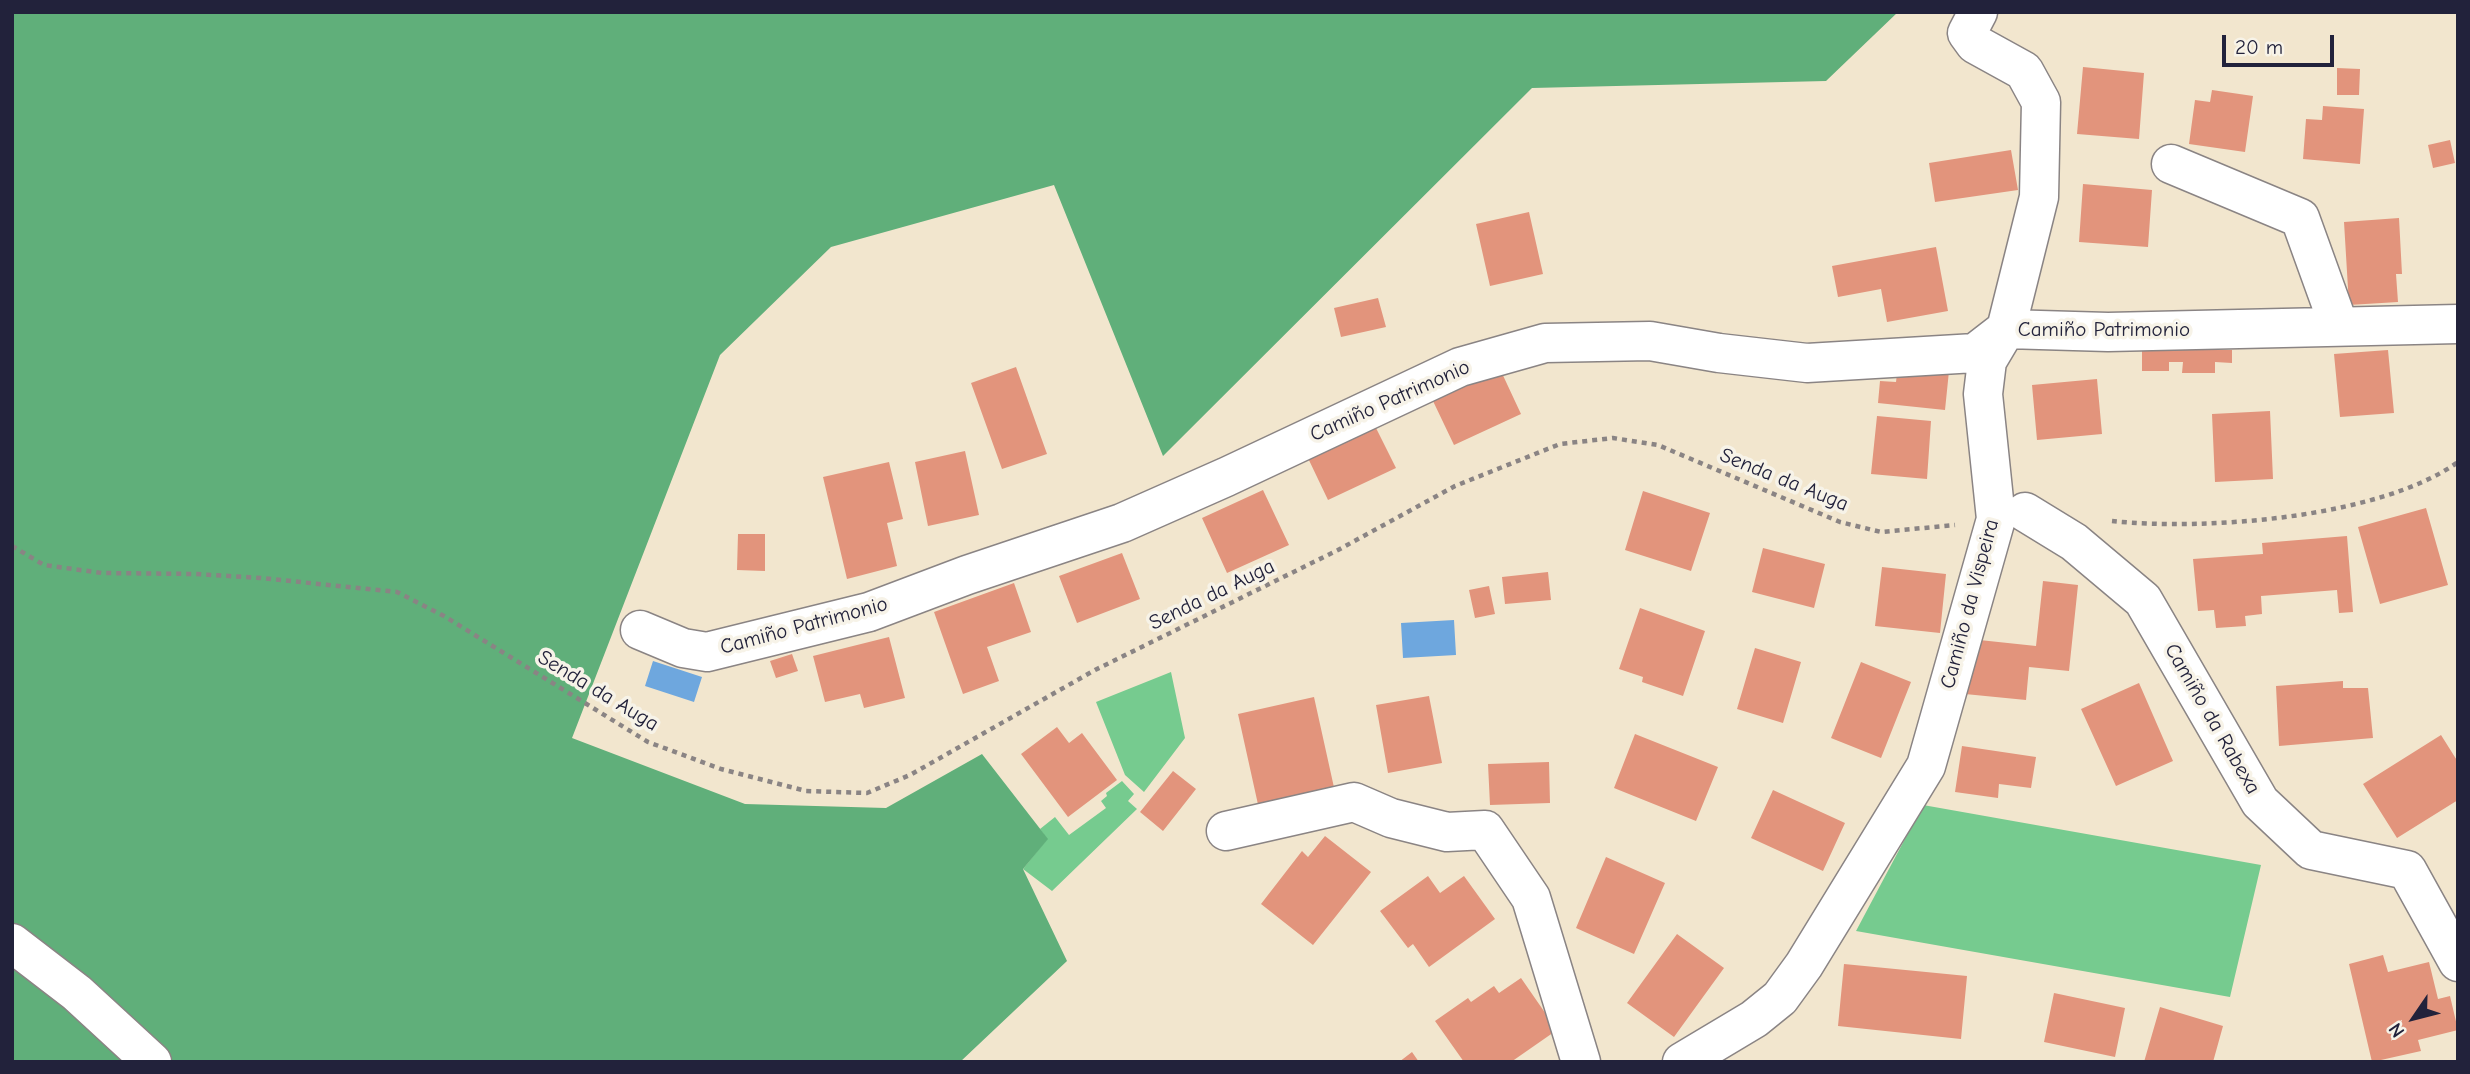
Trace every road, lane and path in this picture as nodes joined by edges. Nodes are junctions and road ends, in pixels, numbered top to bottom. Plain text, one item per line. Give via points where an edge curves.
1 (1978, 12) edge
2 (2171, 164) dead end
3 (2458, 324) edge
4 (2339, 326) junction
5 (2006, 329) junction
6 (2458, 462) edge
7 (2011, 516) junction
8 (2106, 521) dead end
9 (12, 546) edge
10 (640, 630) dead end
11 (1226, 831) dead end
12 (12, 943) edge
13 (2458, 962) edge
14 (152, 1062) edge
15 (1581, 1062) edge
16 (1682, 1062) edge

1 - 5 street, Camiño da Vispeira via 1967,33 1975,44 2024,71 2041,102 2039,197
2 - 4 street via 2300,218
3 - 4 street, Camiño Patrimonio
4 - 5 street, Camiño Patrimonio via 2108,332
5 - 7 street, Camiño da Vispeira via 1987,361 1983,394
5 - 10 street, Camiño Patrimonio via 1975,353 1807,363 1650,341 1545,343 1460,367 1122,523 869,612 707,652 683,648
6 - 8 path via 2417,484 2357,505 2228,523
7 - 9 path, Senda da Auga via 1881,532 1840,522 1658,445 1614,438 1560,444 1455,486 1338,550 1094,670 911,775 867,793 806,791 721,769 648,742 444,616 397,593 261,578 102,573 44,565
7 - 13 street, Camiño da Rabexa via 2074,542 2143,600 2260,802 2311,850 2407,870
7 - 16 street, Camiño da Vispeira via 1926,766 1780,998
11 - 15 street via 1353,802 1391,818 1447,832 1485,830 1531,898
12 - 14 street via 77,993

